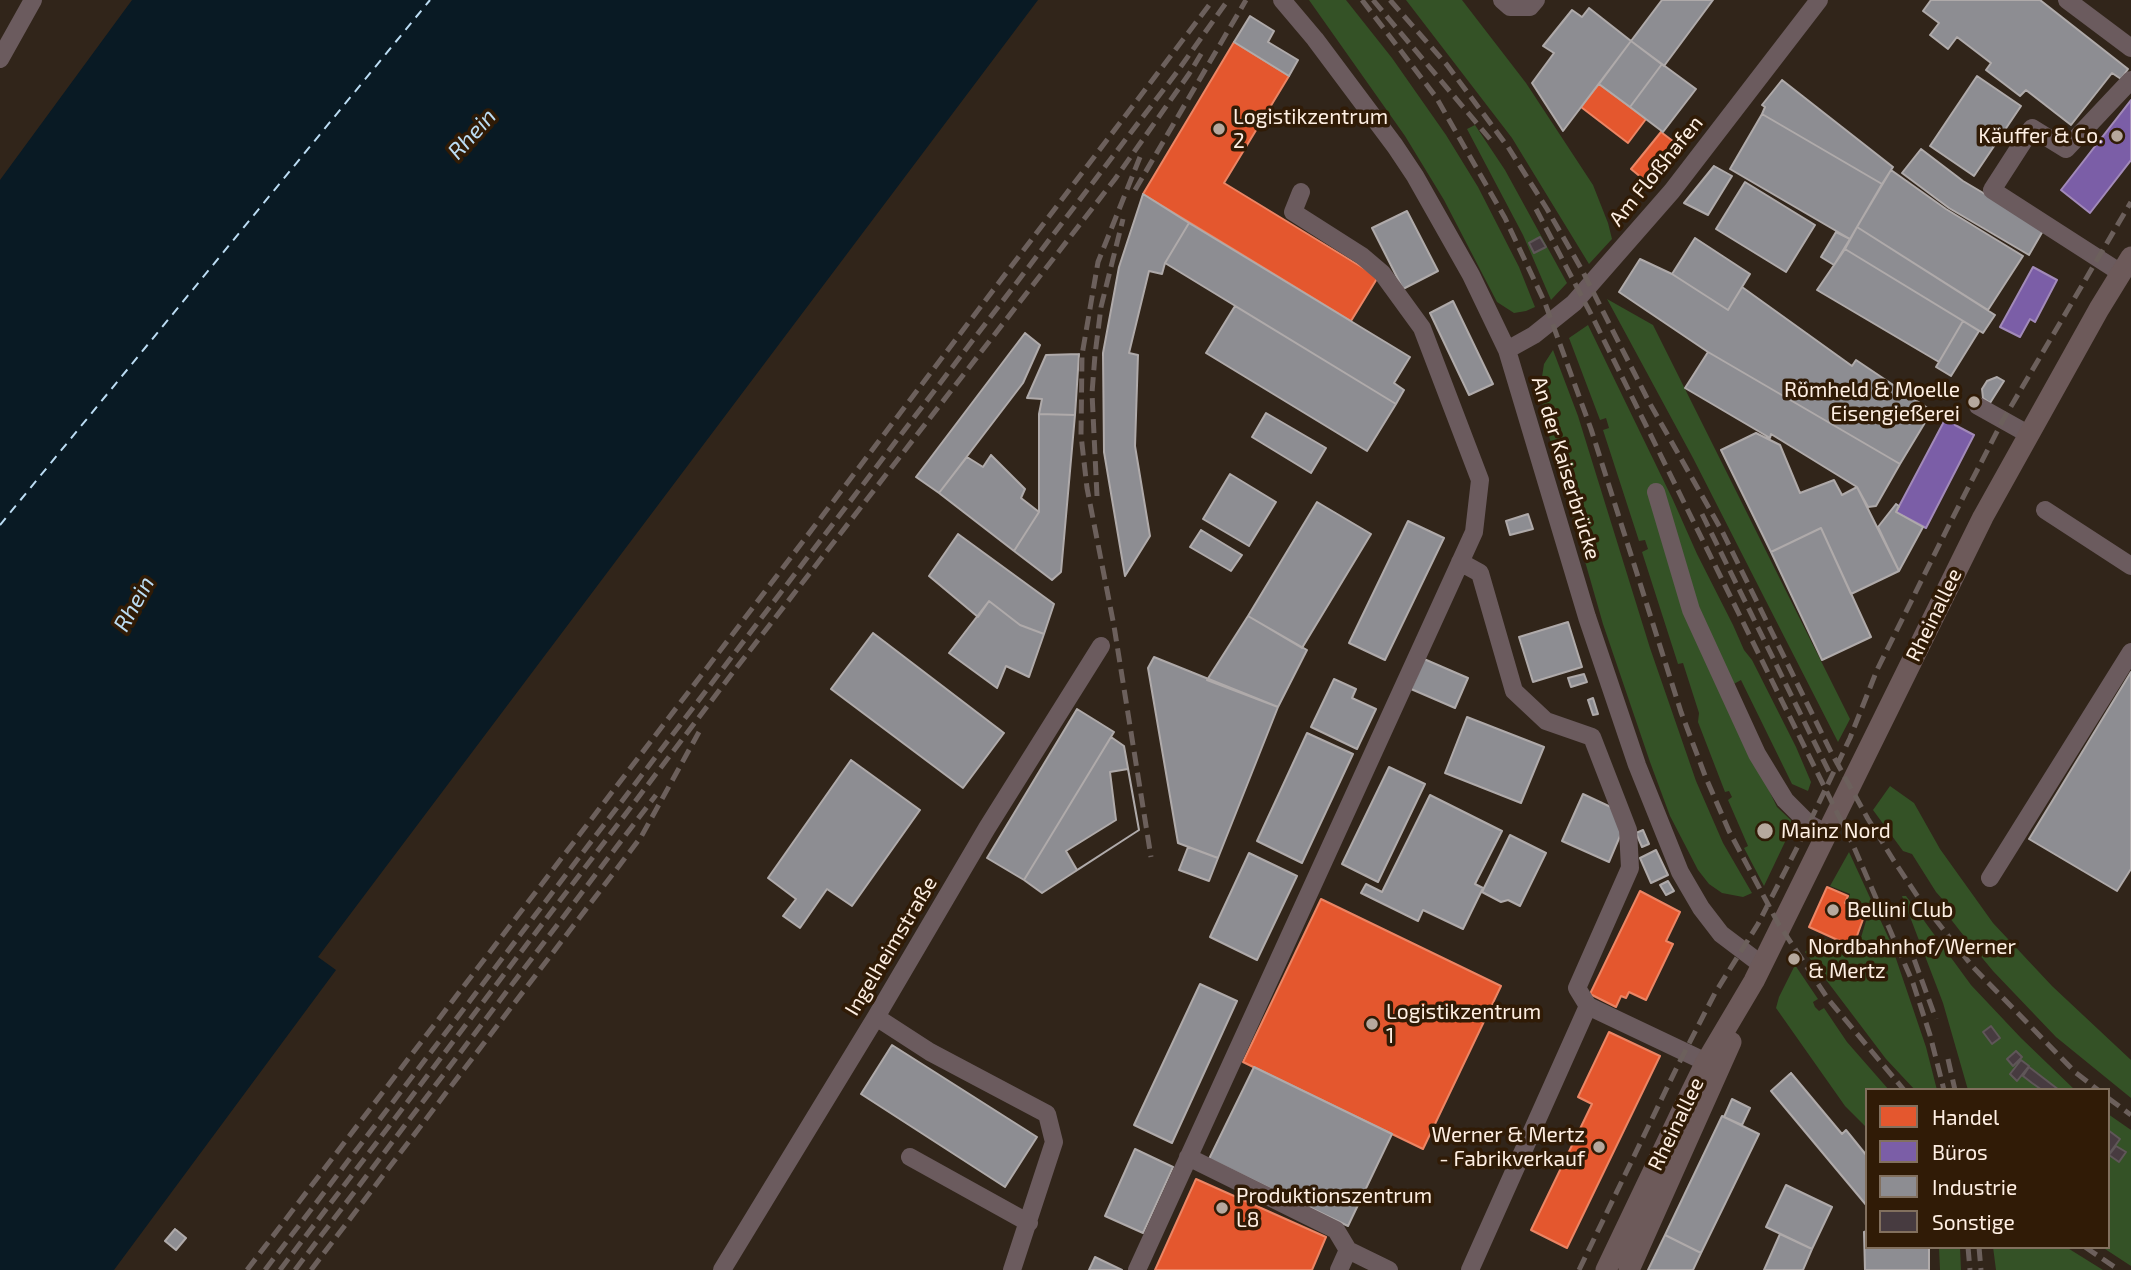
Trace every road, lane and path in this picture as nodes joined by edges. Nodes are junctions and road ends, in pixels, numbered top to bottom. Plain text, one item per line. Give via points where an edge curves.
1 (33, 0) edge
2 (1282, 0) edge
3 (1502, 0) edge
4 (1536, 0) edge
5 (1819, 0) edge
6 (2067, 0) edge
7 (2131, 47) edge
8 (0, 60) edge
9 (2131, 80) edge
10 (1301, 192) dead end
11 (2126, 265) edge
12 (1507, 349) junction
13 (1978, 406) dead end
14 (2028, 434) junction
15 (1656, 492) dead end
16 (2045, 510) dead end
17 (1460, 562) junction
18 (2131, 566) edge
19 (1101, 646) dead end
20 (2131, 652) edge
21 (1826, 833) junction
22 (1990, 878) dead end
23 (1758, 973) junction
24 (1588, 1006) junction
25 (876, 1017) junction
26 (1706, 1062) junction
27 (910, 1157) dead end
28 (1188, 1157) junction
29 (1029, 1223) junction
30 (1348, 1250) junction
31 (722, 1270) edge
32 (1012, 1270) edge
33 (1136, 1270) edge
34 (1339, 1270) edge
35 (1389, 1270) edge
36 (1470, 1270) edge
37 (1606, 1270) edge
38 (1629, 1270) edge

1 - 8 street
2 - 12 street, An der Kaiserbrücke via 1415,176
3 - 4 street via 1510,7 1530,7
5 - 12 street, Am Floßhafen via 1672,191 1574,303 1534,335
6 - 7 street
9 - 11 street via 2066,149 2032,128 1992,190
10 - 17 street via 1293,212 1382,272 1422,328 1480,480 1474,532
11 - 14 main road, Rheinallee
12 - 23 street, An der Kaiserbrücke via 1587,617 1679,872 1721,934
13 - 14 street
14 - 21 main road, Rheinallee
15 - 21 street via 1691,610 1757,754 1785,800
16 - 18 street
17 - 24 street via 1480,573 1514,691 1546,722 1592,737 1628,830 1630,868 1577,988
17 - 28 street
19 - 25 street, Ingelheimstraße
20 - 22 street
21 - 23 main road, Rheinallee
23 - 26 main road, Rheinallee
23 - 38 main road, Rheinallee
24 - 26 street
24 - 36 street
25 - 29 street via 930,1052 1047,1114 1054,1142
25 - 31 street, Ingelheimstraße
26 - 37 main road, Rheinallee
27 - 29 street
28 - 30 street via 1336,1230
28 - 33 street
29 - 32 street
30 - 34 street
30 - 35 street

